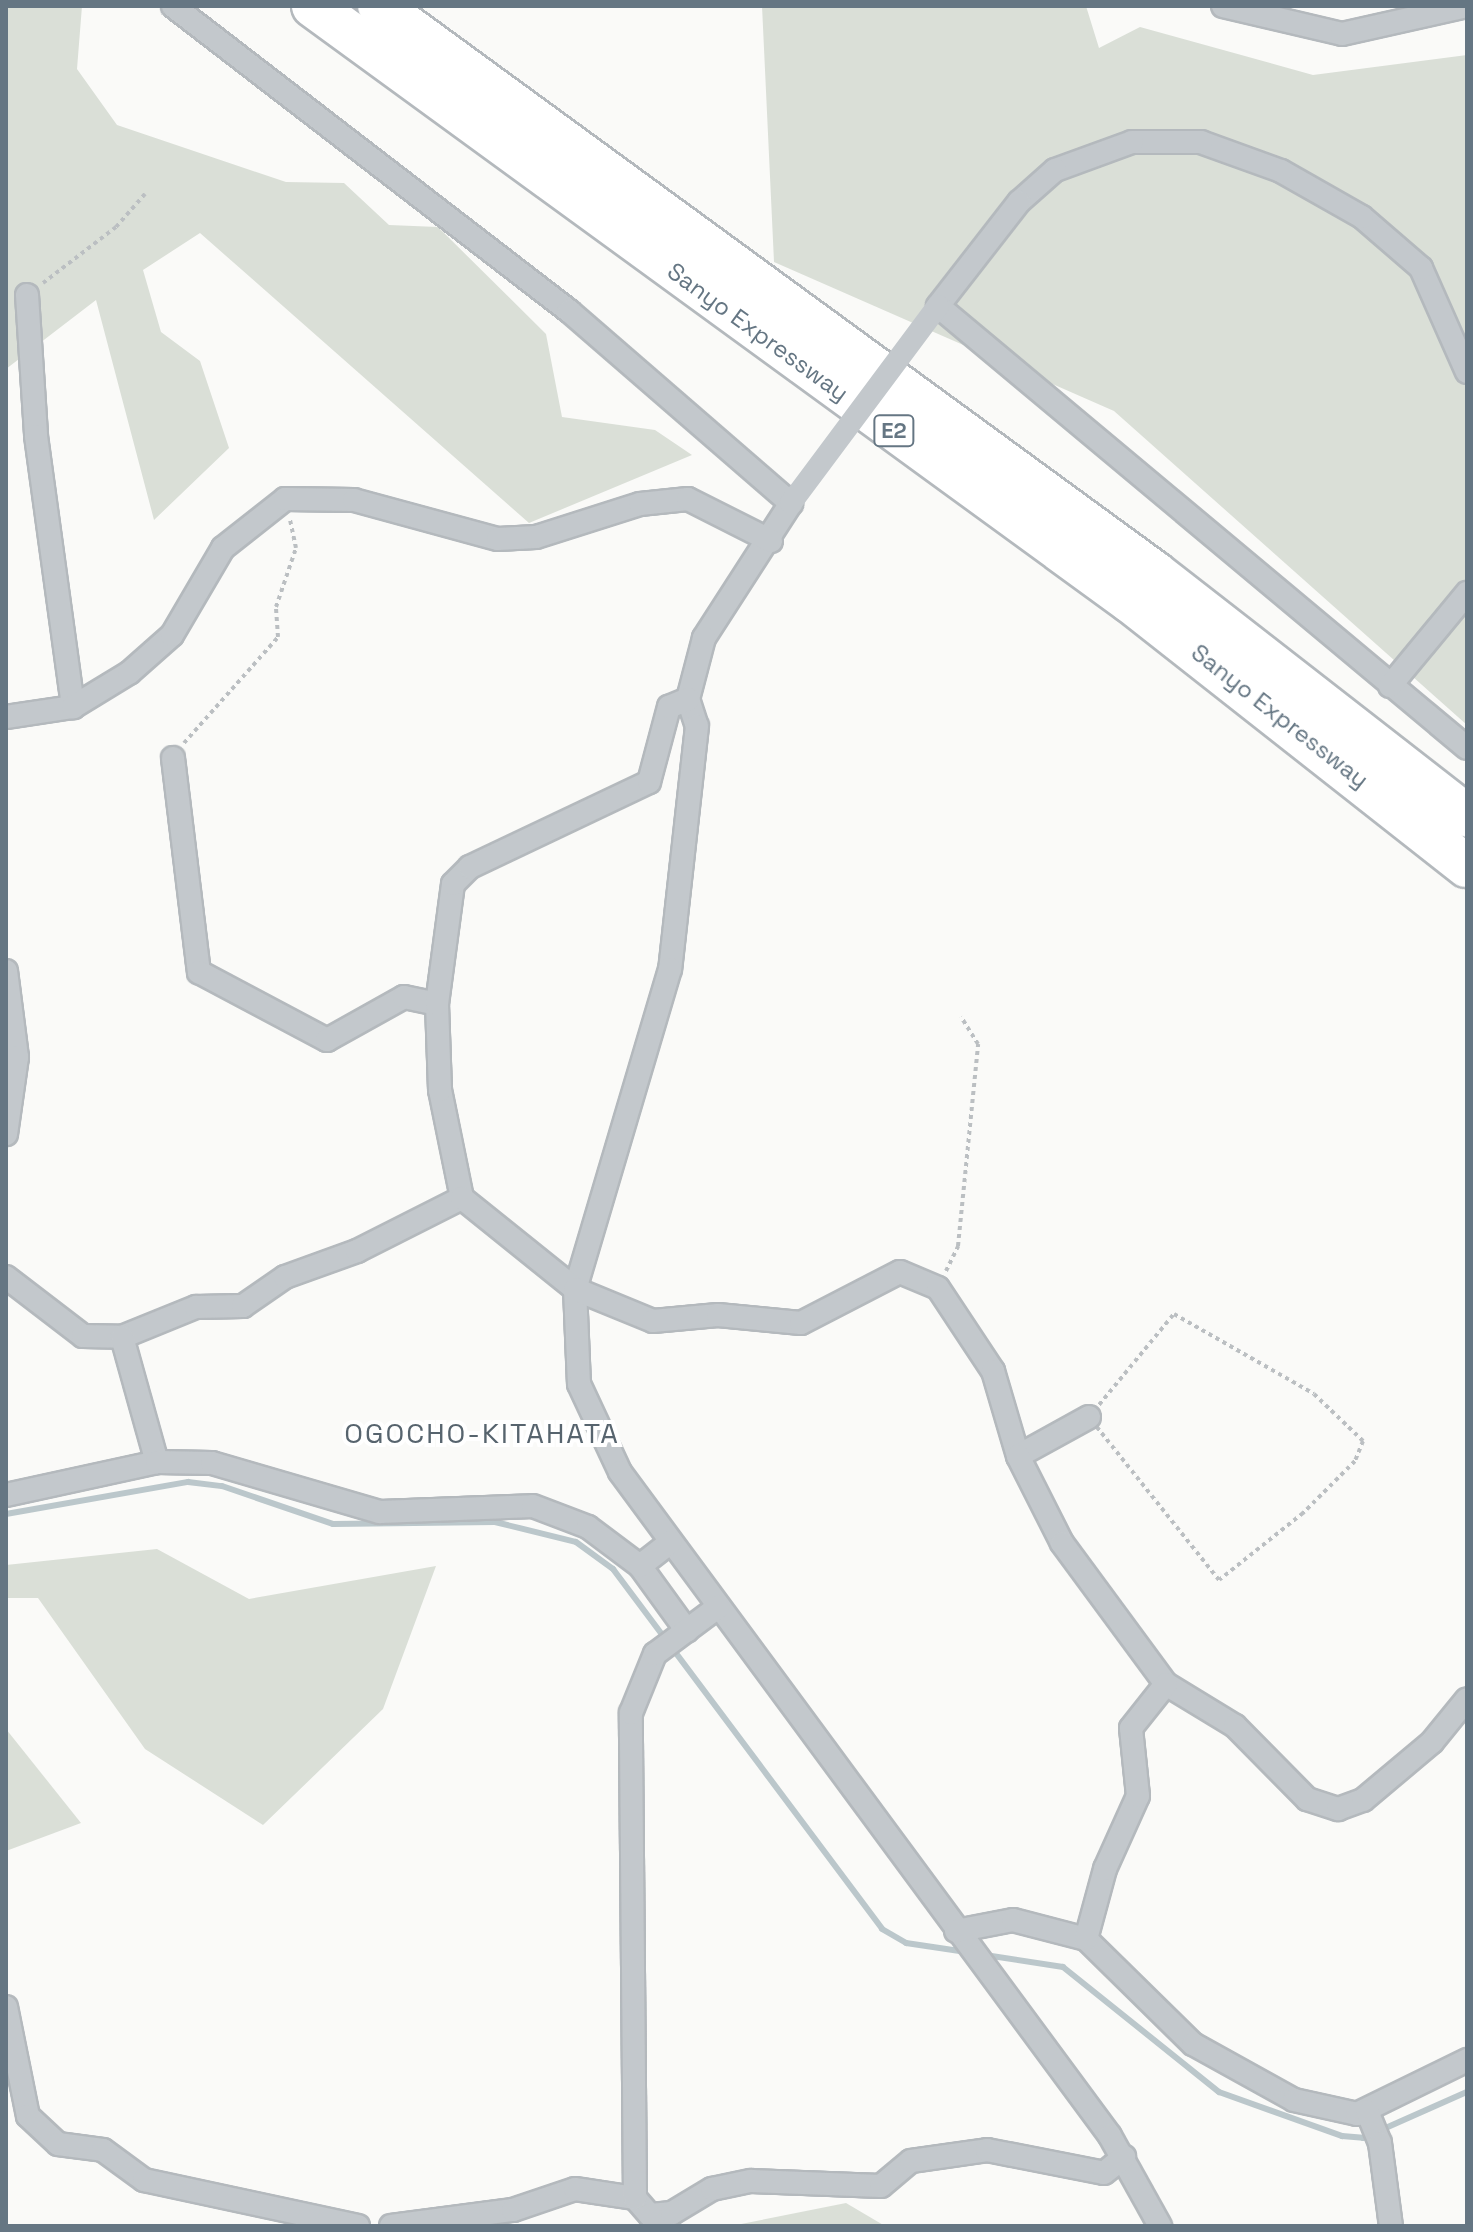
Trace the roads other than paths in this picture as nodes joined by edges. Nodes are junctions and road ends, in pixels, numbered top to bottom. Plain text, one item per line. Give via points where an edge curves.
1 (173, 6) edge
2 (313, 6) edge
3 (379, 6) edge
4 (1223, 6) edge
5 (1467, 6) edge
6 (27, 295) road end
7 (938, 306) junction
8 (1467, 372) edge
9 (791, 503) junction
10 (771, 541) junction
11 (1467, 593) edge
12 (1390, 686) junction
13 (688, 699) junction
14 (73, 707) junction
15 (9, 722) edge
16 (1467, 748) edge
17 (173, 758) road end
18 (1467, 816) edge
19 (1467, 866) edge
20 (6, 971) edge
21 (437, 1004) junction
22 (6, 1134) edge
23 (462, 1198) junction
24 (6, 1277) edge
25 (575, 1289) junction
26 (122, 1337) junction
27 (1089, 1417) road end
28 (1018, 1456) junction
29 (157, 1462) junction
30 (6, 1495) edge
31 (671, 1542) junction
32 (640, 1566) junction
33 (718, 1607) junction
34 (687, 1631) junction
35 (1166, 1684) junction
36 (1467, 1699) edge
37 (956, 1931) junction
38 (1086, 1939) junction
39 (6, 2007) edge
40 (1467, 2060) edge
41 (1367, 2111) junction
42 (1124, 2157) junction
43 (635, 2198) junction
44 (358, 2226) edge
45 (391, 2226) edge
46 (1160, 2226) edge
47 (1391, 2226) edge

1 - 9 street via 569,311
2 - 19 highway, Sanyo Expressway / E2 via 1131,602
3 - 18 highway, Sanyo Expressway / E2 via 1155,573
4 - 5 street via 1342,34
6 - 14 street via 36,436
7 - 8 street via 1019,202 1055,170 1132,142 1201,142 1317,190 1421,268
7 - 9 street, bridge
7 - 12 street
9 - 10 street
10 - 13 street via 704,638
10 - 14 street via 688,499 640,504 536,537 498,539 354,500 285,499 223,548 172,635
11 - 12 street
12 - 16 street
13 - 21 street via 669,707 649,782 470,867 453,884
13 - 25 street via 697,726 670,969
14 - 15 street
17 - 21 street via 199,972 292,1028 327,1040 404,997
20 - 22 street via 17,1057
21 - 23 street via 440,1090
23 - 25 street
23 - 26 street via 357,1251 285,1277 243,1306 196,1307
24 - 26 street via 83,1336
25 - 28 street via 653,1321 718,1315 781,1326 825,1312 900,1272 938,1288 993,1371
25 - 31 street via 579,1384 591,1420
26 - 29 street
27 - 28 street
28 - 35 street via 1062,1543
29 - 30 street
29 - 32 street via 212,1463 380,1512 533,1506 588,1527
31 - 32 street
31 - 33 street
32 - 34 street
33 - 34 street
33 - 37 street
34 - 43 street via 655,1654 631,1713
35 - 36 street via 1235,1726 1307,1799 1338,1809 1363,1800 1432,1742
35 - 38 street via 1131,1728 1138,1796 1105,1869
37 - 38 street via 1013,1920
37 - 42 street
38 - 41 street via 1193,2044 1234,2073 1294,2100
39 - 44 street via 28,2116 58,2144 103,2150 144,2180
40 - 41 street
41 - 47 street via 1380,2143
42 - 43 street via 1104,2173 987,2150 911,2161 881,2186 751,2181 650,2215
42 - 46 street
43 - 45 street via 575,2189 513,2210

